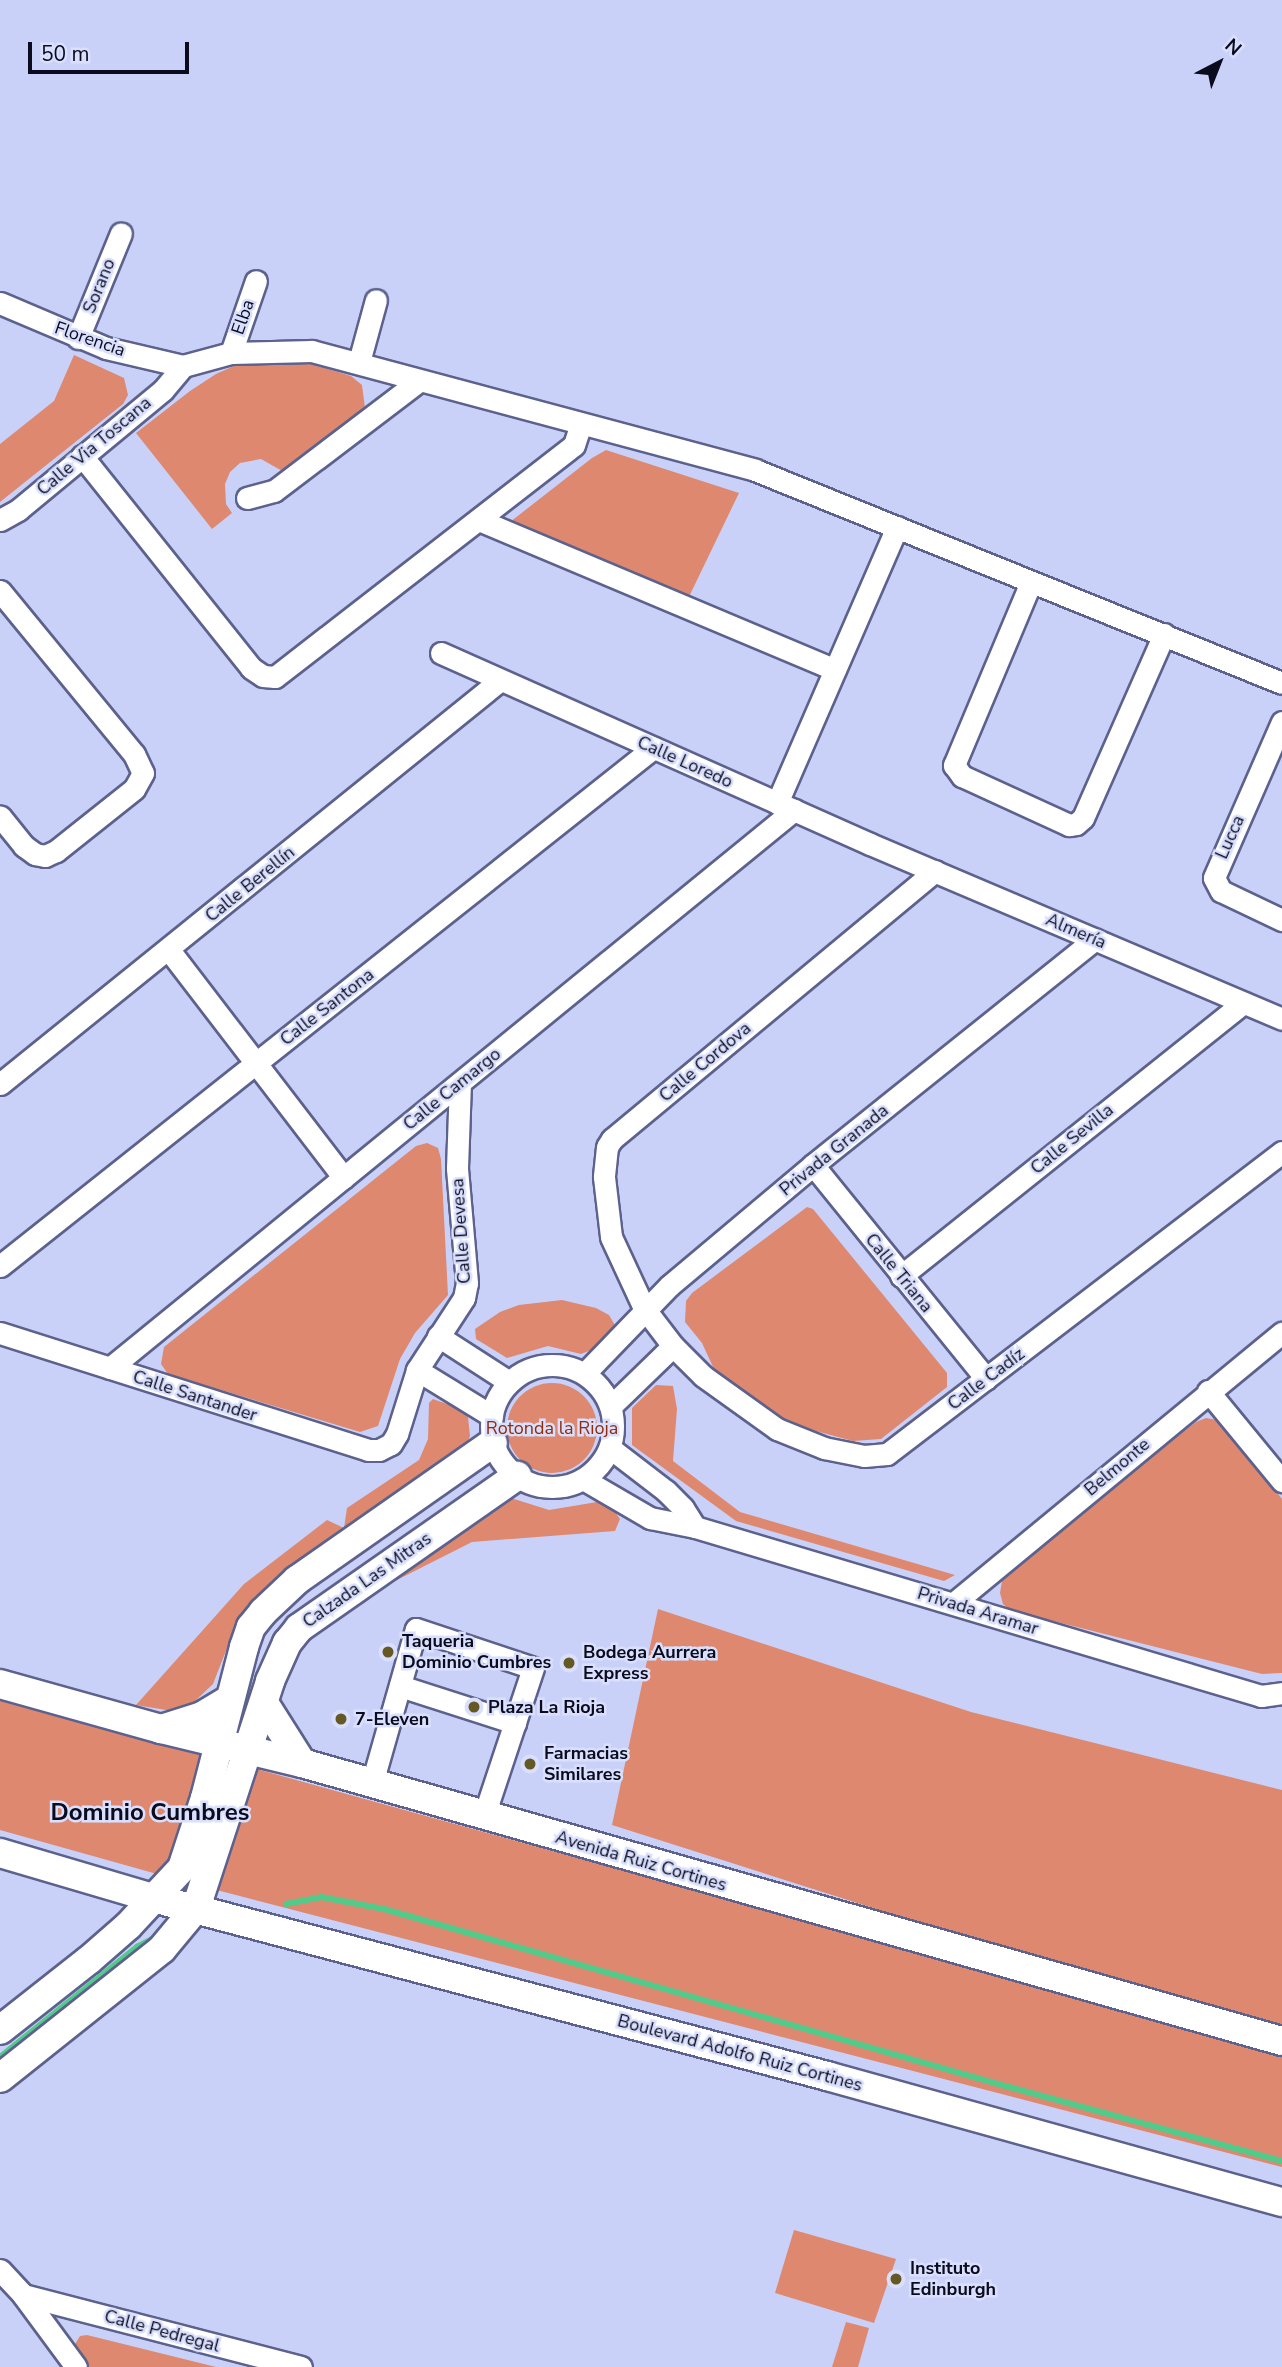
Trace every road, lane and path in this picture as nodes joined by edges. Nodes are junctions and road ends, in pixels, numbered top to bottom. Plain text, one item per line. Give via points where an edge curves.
1 (121, 233) dead end
2 (256, 281) dead end
3 (376, 300) dead end
4 (0, 303) edge
5 (78, 338) junction
6 (231, 353) junction
7 (359, 362) junction
8 (183, 366) junction
9 (419, 381) junction
10 (581, 424) junction
11 (82, 456) junction
12 (247, 498) dead end
13 (0, 520) edge
14 (479, 520) junction
15 (897, 527) junction
16 (1031, 582) junction
17 (0, 591) edge
18 (1164, 634) junction
19 (441, 653) dead end
20 (835, 670) junction
21 (499, 681) junction
22 (1282, 683) edge
23 (1282, 722) edge
24 (653, 748) junction
25 (786, 807) junction
26 (0, 816) edge
27 (870, 844) joint
28 (935, 871) junction
29 (1282, 920) edge
30 (1095, 939) junction
31 (169, 950) junction
32 (1243, 1003) junction
33 (1282, 1019) edge
34 (256, 1064) junction
35 (460, 1083) junction
36 (0, 1084) edge
37 (1282, 1152) edge
38 (813, 1165) junction
39 (344, 1178) junction
40 (0, 1266) edge
41 (901, 1276) junction
42 (644, 1308) junction
43 (0, 1333) edge
44 (1282, 1333) edge
45 (438, 1336) junction
46 (673, 1346) junction
47 (110, 1368) junction
48 (417, 1370) junction
49 (584, 1373) junction
50 (986, 1379) junction
51 (509, 1382) junction
52 (1208, 1391) junction
53 (611, 1406) junction
54 (492, 1430) junction
55 (391, 1444) joint
56 (610, 1448) junction
57 (516, 1476) junction
58 (583, 1479) junction
59 (1282, 1481) edge
60 (406, 1504) junction
61 (695, 1527) junction
62 (429, 1536) junction
63 (318, 1565) junction
64 (339, 1597) junction
65 (954, 1603) junction
66 (237, 1670) junction
67 (0, 1684) edge
68 (400, 1686) junction
69 (267, 1692) junction
70 (1272, 1695) edge
71 (229, 1700) junction
72 (515, 1723) junction
73 (161, 1729) junction
74 (219, 1744) junction
75 (249, 1750) junction
76 (302, 1763) junction
77 (372, 1783) junction
78 (484, 1815) junction
79 (0, 1853) edge
80 (153, 1898) junction
81 (196, 1908) junction
82 (0, 2030) edge
83 (1282, 2041) edge
84 (0, 2078) edge
85 (1282, 2202) edge
86 (0, 2270) edge
87 (23, 2295) junction
88 (76, 2367) edge
89 (301, 2367) edge

1 - 5 street, Sorano
2 - 6 street, Elba
3 - 7 street
4 - 5 street, Florencia
5 - 8 street, Florencia
6 - 7 street via 294,349
6 - 8 street
7 - 9 street
8 - 11 street, Calle Via Toscana via 163,390
9 - 10 street
9 - 12 street via 274,491
10 - 14 street via 574,445
10 - 15 street via 755,470
11 - 13 street, Calle Via Toscana
11 - 14 street via 251,668 263,676 275,677
14 - 20 street
15 - 16 street
15 - 20 street
16 - 18 street
16 - 18 street via 954,765 962,776 1069,825 1083,818
17 - 26 street via 134,754 143,773 134,789 46,856 23,846
18 - 22 street
19 - 21 street, Calle Loredo
20 - 25 street
21 - 24 street, Calle Loredo
21 - 31 street, Calle Berellín
23 - 29 street, Lucca via 1214,878 1221,891
24 - 25 street, Calle Loredo
24 - 34 street, Calle Santona
25 - 27 street, Calle Loredo
25 - 35 street, Calle Camargo
27 - 28 street, Almería
28 - 30 street, Almería
28 - 42 street, Calle Cordova via 612,1139 604,1155 611,1237
30 - 32 street, Almería
30 - 38 street, Privada Granada
31 - 34 street
31 - 36 street, Calle Berellín
32 - 33 street, Almería
32 - 41 street, Calle Sevilla
34 - 39 street
34 - 40 street, Calle Santona
35 - 39 street, Calle Camargo
35 - 45 street, Calle Devesa via 457,1168 467,1283 464,1298
37 - 50 street, Calle Cadíz
38 - 41 street, Calle Triana
38 - 42 street, Privada Granada
39 - 47 street, Calle Camargo
41 - 50 street, Calle Triana
42 - 46 street, Calle Cordova
42 - 49 street, Privada Granada
43 - 47 street, Calle Santander
44 - 52 street, Belmonte
45 - 48 street, Calle Devesa
45 - 51 street
46 - 50 street, Calle Cadíz via 703,1376 777,1429 824,1448 863,1456 887,1454
46 - 53 street
47 - 55 street, Calle Santander via 368,1450
48 - 54 street
48 - 55 street, Calle Devesa
49 - 51 street via 544,1364
49 - 53 street via 596,1382
51 - 54 street via 500,1392
52 - 59 street
52 - 65 street, Belmonte
53 - 56 street
54 - 57 street via 506,1466
54 - 60 main road, Calzada Las Mitras
56 - 58 street via 599,1466
56 - 61 street via 666,1491
57 - 58 street via 542,1487
57 - 62 main road, Calzada Las Mitras
58 - 61 street, Privada Aramar via 650,1518
60 - 62 main road
60 - 63 main road, Calzada Las Mitras
61 - 65 street, Privada Aramar
62 - 64 main road, Calzada Las Mitras
63 - 64 main road
63 - 66 main road, Calzada Las Mitras via 257,1619
64 - 69 main road, Calzada Las Mitras via 287,1643
65 - 70 street, Privada Aramar
66 - 69 main road
66 - 71 main road, Calzada Las Mitras
67 - 73 main road, Avenida Ruiz Cortines
68 - 72 street
68 - 72 street via 416,1629 533,1668
68 - 77 street
69 - 75 main road, Calzada Las Mitras
69 - 76 main road
71 - 73 main road via 202,1716
71 - 74 main road, Calzada Las Mitras
72 - 78 street
73 - 74 main road, Avenida Ruiz Cortines
74 - 75 main road, Avenida Ruiz Cortines
74 - 80 main road, Calzada Las Mitras via 182,1868
75 - 76 main road, Avenida Ruiz Cortines
75 - 81 main road, Calzada Las Mitras
76 - 77 main road, Avenida Ruiz Cortines
77 - 78 main road, Avenida Ruiz Cortines
78 - 83 main road, Avenida Ruiz Cortines
79 - 80 main road
80 - 81 main road
80 - 82 main road, Calzada Las Mitras via 89,1960
81 - 84 main road, Calzada Las Mitras via 162,1949
81 - 85 main road, Boulevard Adolfo Ruiz Cortines
86 - 87 street
87 - 88 street
87 - 89 street, Calle Pedregal

